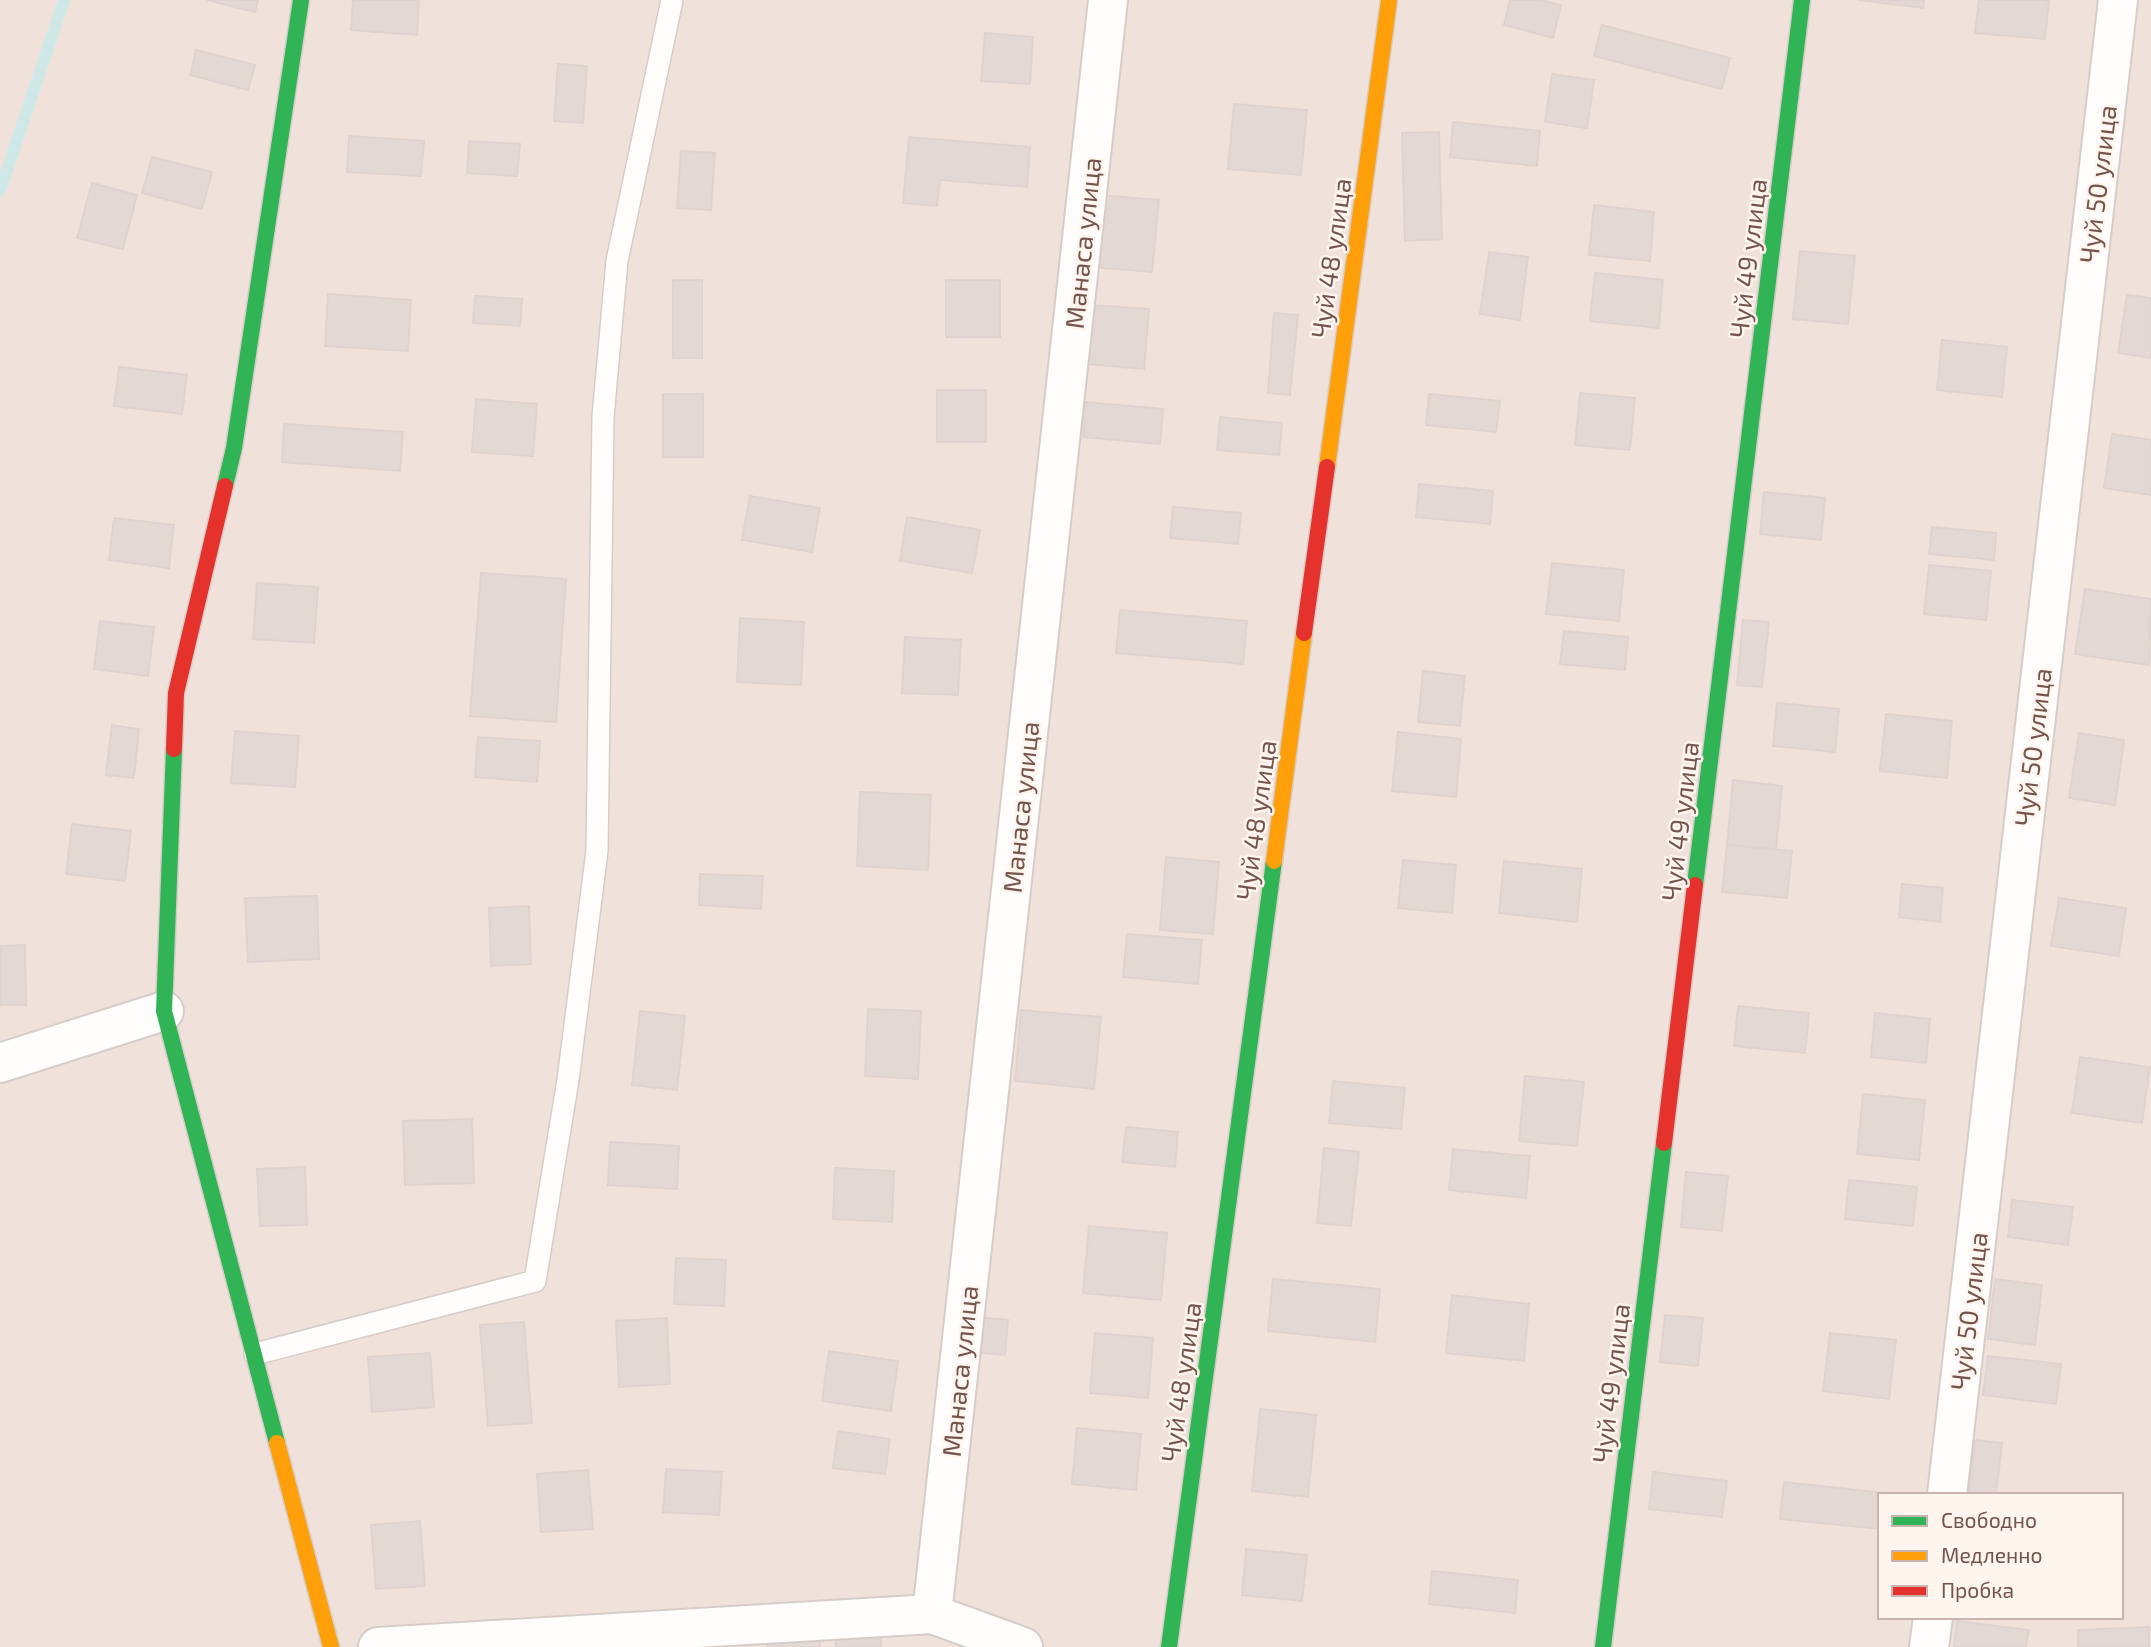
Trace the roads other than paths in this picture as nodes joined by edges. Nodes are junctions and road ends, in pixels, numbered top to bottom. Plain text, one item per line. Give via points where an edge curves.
1 (301, 0) edge
2 (672, 0) edge
3 (1108, 0) edge
4 (1389, 0) edge
5 (1802, 0) edge
6 (2118, 0) edge
7 (164, 1011) junction
8 (0, 1063) edge
9 (255, 1354) junction
10 (1947, 1493) edge
11 (932, 1614) junction
12 (1933, 1619) edge
13 (331, 1647) edge
14 (378, 1647) edge
15 (1023, 1647) edge
16 (1169, 1647) edge
17 (1603, 1647) edge
18 (1929, 1647) edge

1 - 7 street via 234,448 176,693
2 - 9 lane via 617,261 603,417 597,851 568,1080 535,1281
3 - 11 street, Манаса улица
4 - 16 street, Чуй 48 улица
5 - 17 street, Чуй 49 улица
6 - 10 street, Чуй 50 улица
7 - 8 street
7 - 9 street
9 - 13 street
11 - 14 street
11 - 15 street
12 - 18 street

